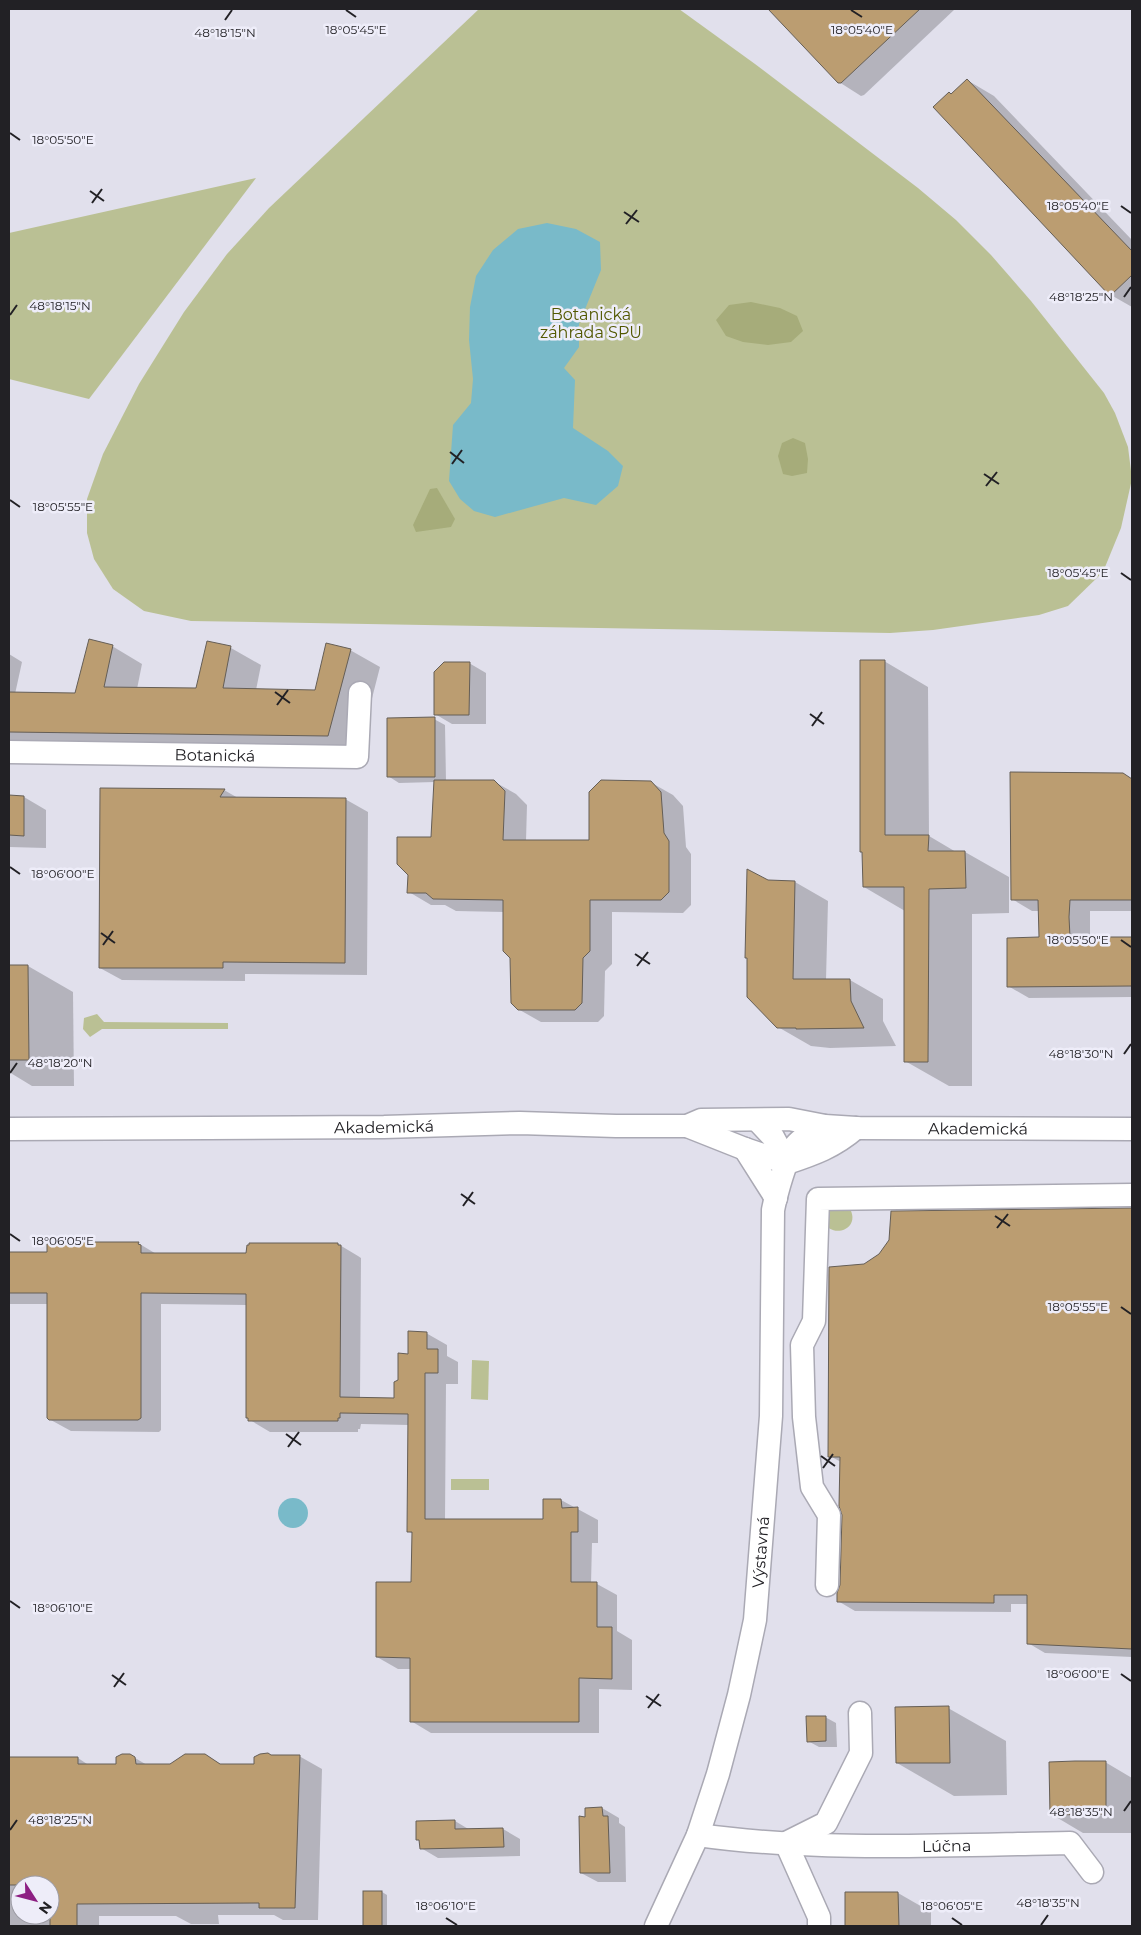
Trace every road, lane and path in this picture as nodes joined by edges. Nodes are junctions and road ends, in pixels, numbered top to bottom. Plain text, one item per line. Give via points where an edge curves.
1 (360, 693) dead end
2 (9, 752) edge
3 (757, 1120) junction
4 (687, 1126) junction
5 (824, 1126) junction
6 (856, 1128) junction
7 (9, 1129) edge
8 (1132, 1129) edge
9 (745, 1149) junction
10 (787, 1163) junction
11 (1132, 1195) edge
12 (776, 1198) junction
13 (827, 1585) dead end
14 (860, 1713) dead end
15 (698, 1835) junction
16 (786, 1843) junction
17 (1092, 1872) dead end
18 (656, 1926) edge
19 (819, 1926) edge

1 - 2 street, Botanická via 357,757
3 - 4 street, Akademická via 701,1120
3 - 5 street, Akademická via 789,1119
3 - 10 street via 773,1137
4 - 7 street, Akademická via 520,1123
4 - 9 street
5 - 6 street, Akademická
5 - 10 street, Výstavná via 794,1146
6 - 8 street, Akademická
6 - 10 street via 823,1151
9 - 10 street
9 - 12 street
10 - 12 street, Výstavná
11 - 13 street via 818,1199 814,1322 802,1345 803,1399 812,1487 829,1515
12 - 15 street, Výstavná via 771,1416 755,1620 721,1765
14 - 16 street via 860,1754 826,1823
15 - 16 street, Lúčna
15 - 18 street, Výstavná
16 - 17 street, Lúčna via 910,1846 1070,1843
16 - 19 street via 819,1917

